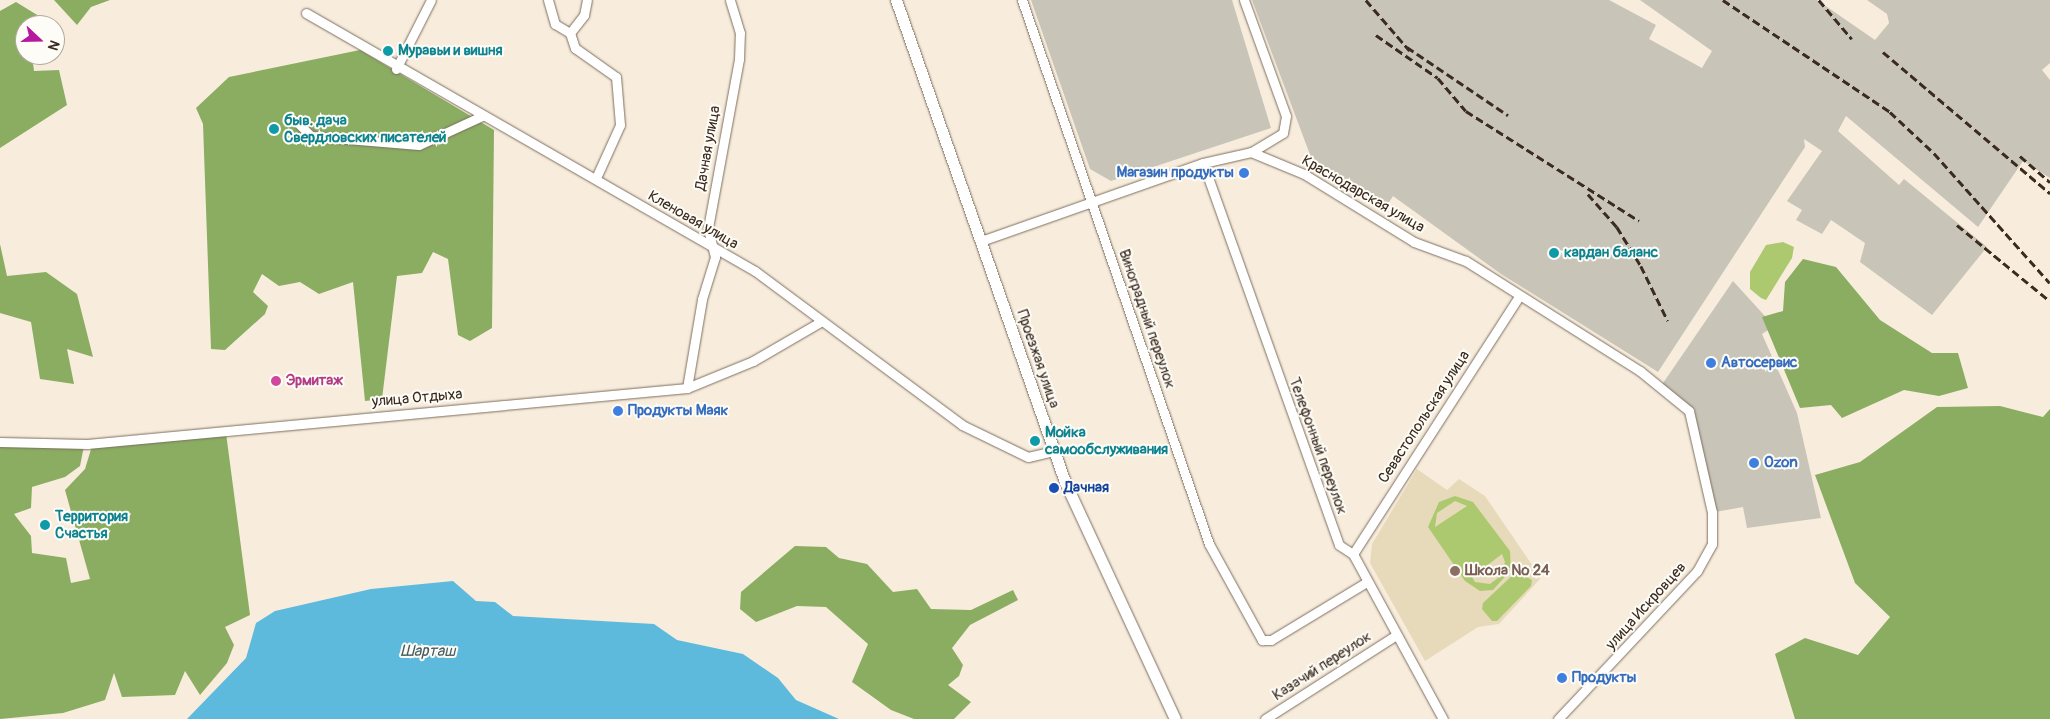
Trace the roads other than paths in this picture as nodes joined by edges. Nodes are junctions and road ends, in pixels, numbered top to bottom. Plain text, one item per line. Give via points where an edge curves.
1 (431, 0) edge
2 (548, 0) edge
3 (587, 0) edge
4 (730, 0) edge
5 (896, 0) edge
6 (1022, 0) edge
7 (1244, 0) edge
8 (306, 13) dead end
9 (570, 33) junction
10 (396, 68) junction
11 (482, 116) junction
12 (296, 121) dead end
13 (1251, 152) junction
14 (1203, 163) junction
15 (596, 178) junction
16 (1093, 203) junction
17 (981, 241) junction
18 (711, 247) junction
19 (1519, 296) junction
20 (820, 322) junction
21 (687, 388) junction
22 (1697, 433) joint
23 (0, 442) edge
24 (1054, 451) junction
25 (1353, 554) junction
26 (1365, 583) junction
27 (1395, 636) junction
28 (1268, 718) edge
29 (1175, 719) edge
30 (1443, 719) edge
31 (1558, 719) edge

1 - 10 street
2 - 9 street via 555,24
3 - 9 street via 584,15
4 - 18 street, Дачная улица via 740,33 739,58 708,228
5 - 17 main road, Проезжая улица
6 - 16 street, Виноградный переулок
7 - 13 street via 1286,116 1283,133
8 - 10 street, Кленовая улица
9 - 15 street via 575,48 616,77 620,125
10 - 11 street, Кленовая улица
11 - 12 street via 419,145 311,136
11 - 15 street, Кленовая улица
13 - 14 street
13 - 19 street, Краснодарская улица via 1304,174 1414,242 1466,261
14 - 16 street
14 - 25 street, Телефонный переулок via 1339,545
15 - 18 street, Кленовая улица
16 - 17 street
16 - 26 street, Виноградный переулок via 1209,544 1262,640 1271,640
17 - 24 main road, Проезжая улица
18 - 20 street, Кленовая улица via 755,271
18 - 21 street, Дачная улица via 715,257 702,299
19 - 22 street, Краснодарская улица via 1640,370 1689,411
19 - 25 street, Севастопольская улица
20 - 21 street, улица Отдыха via 810,324 753,361
20 - 24 street, Кленовая улица via 962,425 1028,457
21 - 23 street, улица Отдыха via 87,444
22 - 31 street, улица Искровцев via 1712,512 1712,544 1697,571
24 - 29 main road, Проезжая улица
25 - 26 street, Телефонный переулок
26 - 27 street, Телефонный переулок
27 - 28 street, Казачий переулок
27 - 30 street, Телефонный переулок

